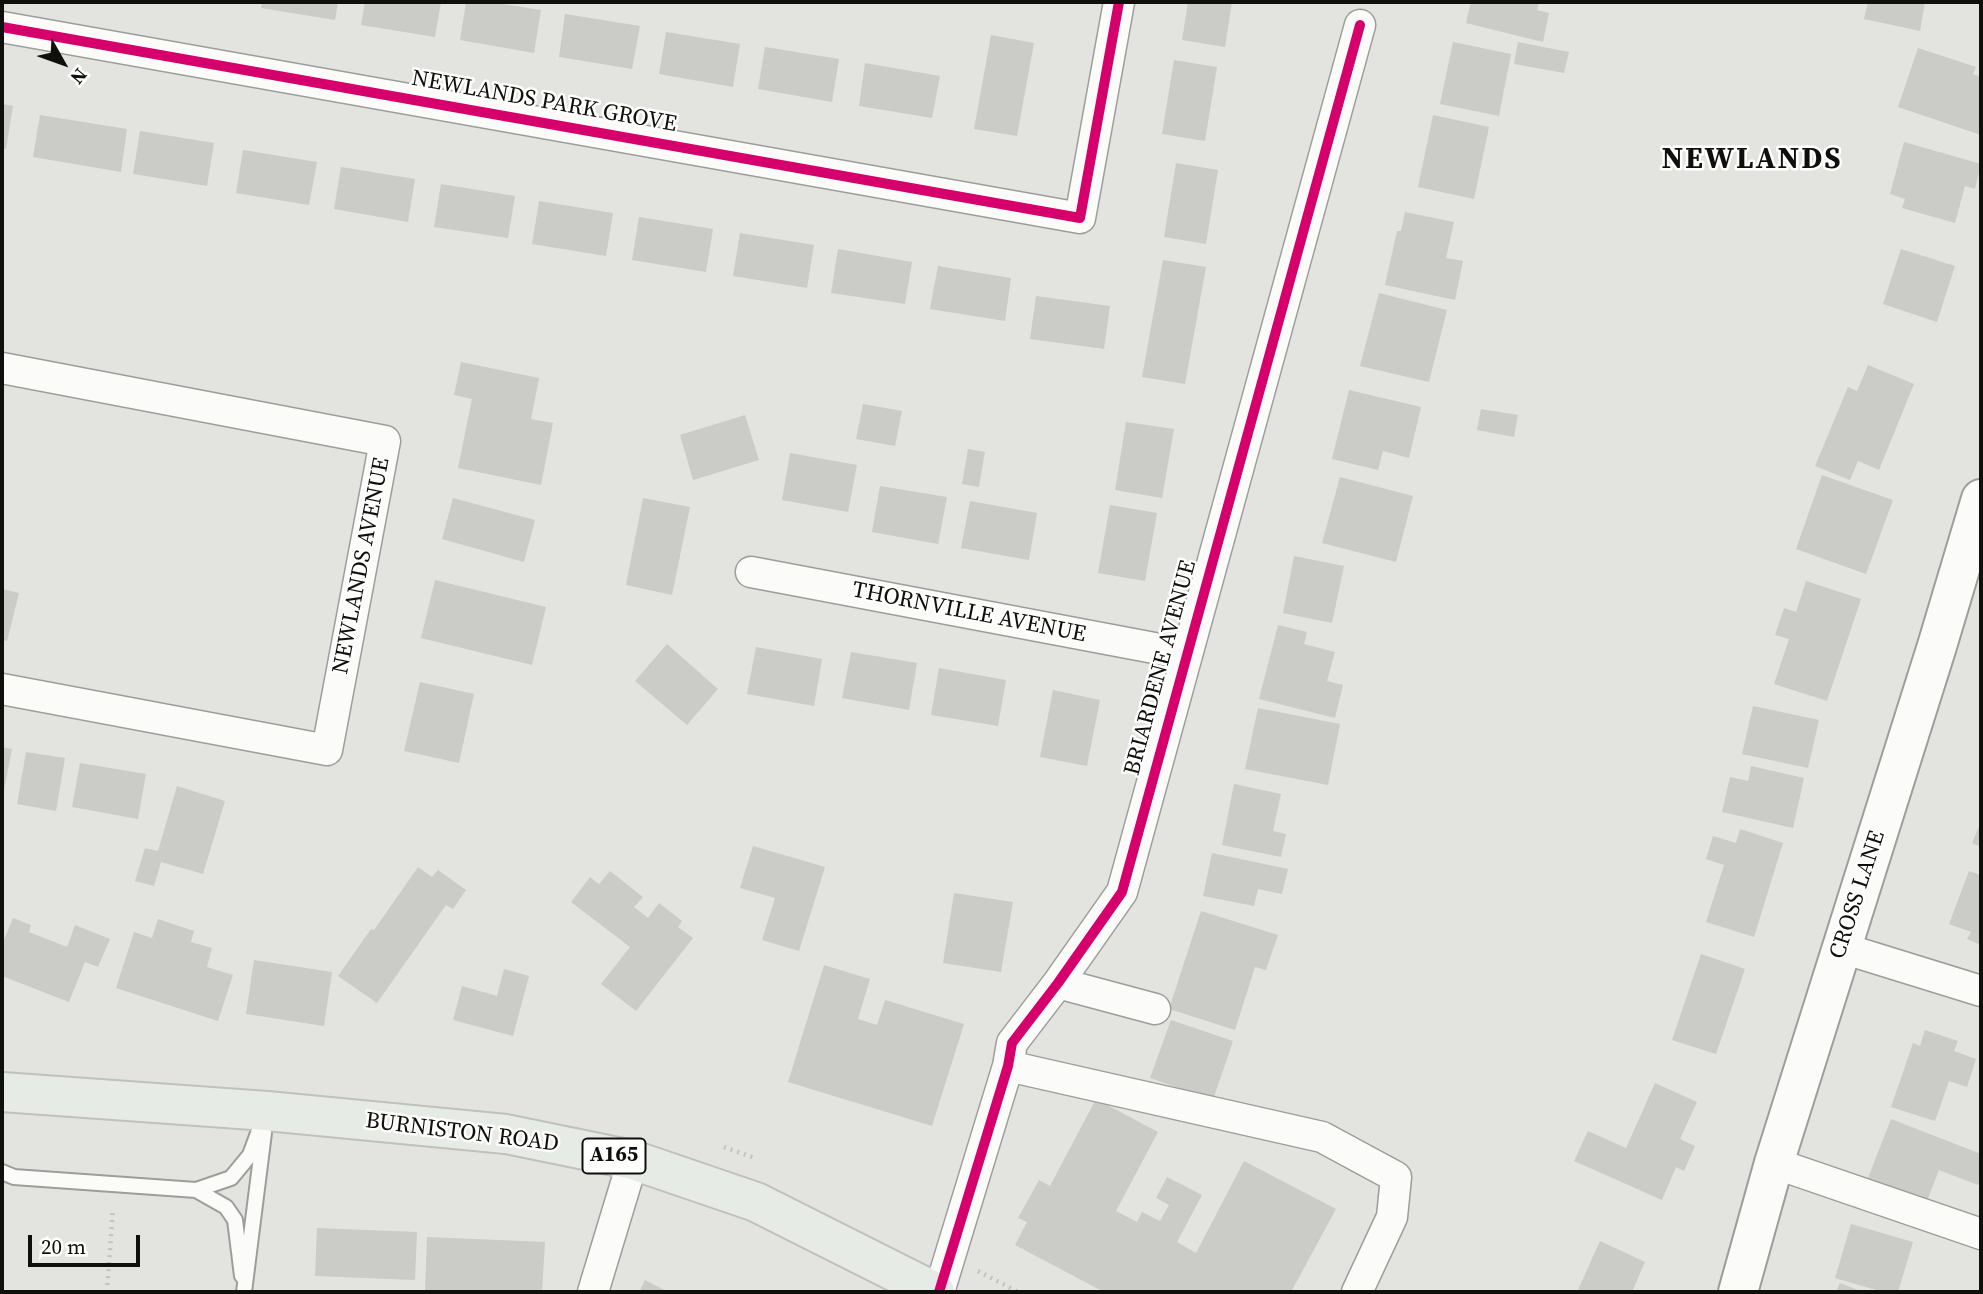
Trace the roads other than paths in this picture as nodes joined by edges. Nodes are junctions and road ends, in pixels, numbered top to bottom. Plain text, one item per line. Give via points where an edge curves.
1 (1119, 2) edge
2 (1360, 25) dead end
3 (2, 27) edge
4 (2, 368) edge
5 (1981, 499) edge
6 (751, 572) dead end
7 (1186, 654) junction
8 (2, 689) edge
9 (1842, 948) junction
10 (1058, 983) junction
11 (1981, 991) edge
12 (1154, 1009) dead end
13 (1008, 1066) junction
14 (2, 1093) edge
15 (267, 1111) junction
16 (633, 1160) junction
17 (1774, 1163) junction
18 (2, 1172) edge
19 (196, 1190) junction
20 (1981, 1234) edge
21 (244, 1292) edge
22 (593, 1292) edge
23 (937, 1292) edge
24 (1357, 1292) edge
25 (1738, 1292) edge

1 - 3 street, NEWLANDS PARK GROVE via 1080,218
2 - 7 street, BRIARDENE AVENUE
4 - 8 street, NEWLANDS AVENUE via 385,441 327,750
5 - 9 street, CROSS LANE
6 - 7 street, THORNVILLE AVENUE
7 - 10 street, BRIARDENE AVENUE via 1122,892
9 - 11 street
9 - 17 street, CROSS LANE
10 - 12 street
10 - 13 street, BRIARDENE AVENUE via 1012,1043
13 - 23 street, BRIARDENE AVENUE
13 - 24 street via 1322,1137 1396,1177 1392,1217
14 - 15 main road, BURNISTON ROAD / A165
15 - 16 main road, BURNISTON ROAD / A165 via 506,1134
15 - 19 lane via 250,1155 231,1178
15 - 21 lane
16 - 22 street
16 - 23 main road, BURNISTON ROAD / A165 via 756,1202
17 - 20 street
17 - 25 street, CROSS LANE
18 - 19 lane via 14,1177
19 - 21 lane via 226,1207 235,1220

